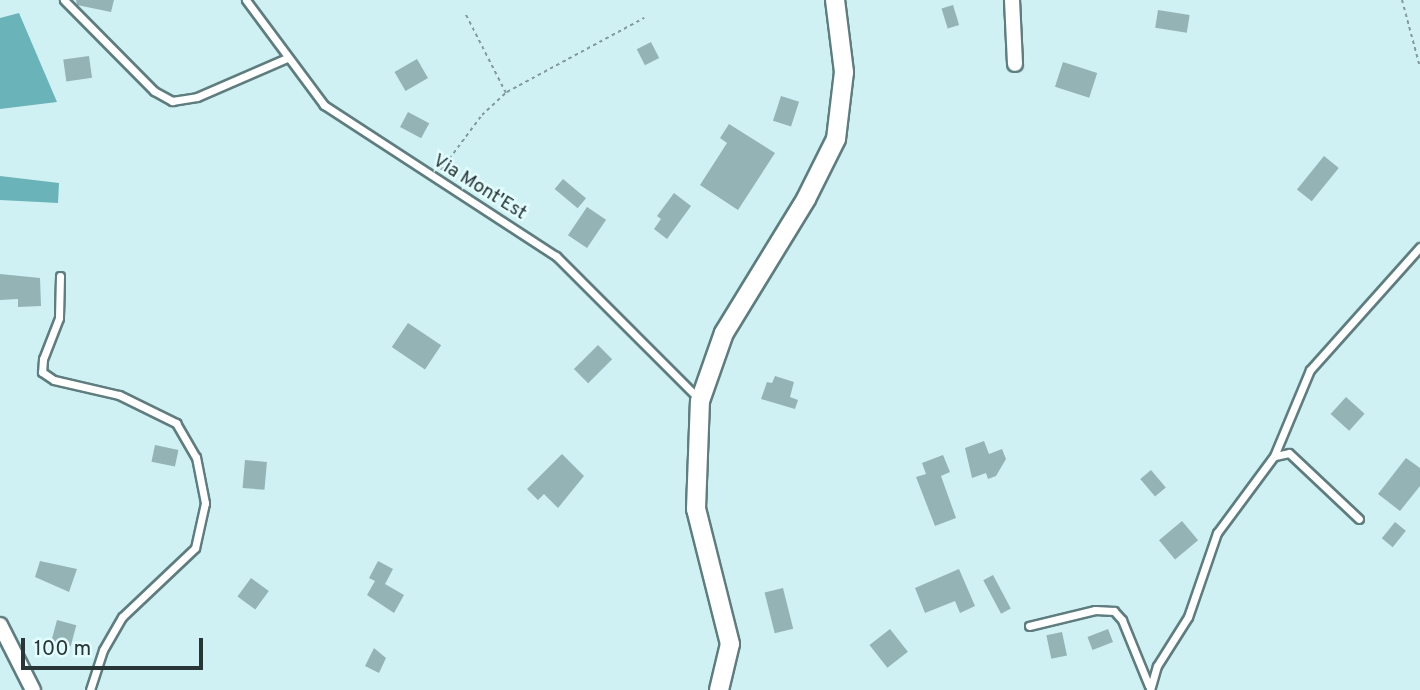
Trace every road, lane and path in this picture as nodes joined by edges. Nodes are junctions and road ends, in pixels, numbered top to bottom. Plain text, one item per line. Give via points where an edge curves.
1 (64, 0) edge
2 (246, 0) edge
3 (835, 0) edge
4 (1012, 0) edge
5 (1402, 0) edge
6 (465, 13) dead end
7 (644, 18) dead end
8 (287, 58) junction
9 (1015, 64) dead end
10 (1420, 67) edge
11 (506, 93) junction
12 (434, 180) junction
13 (1420, 247) edge
14 (60, 276) dead end
15 (700, 401) junction
16 (1274, 456) junction
17 (1359, 519) dead end
18 (0, 625) edge
19 (1029, 626) dead end
20 (722, 689) edge
21 (33, 690) edge
22 (90, 690) edge
23 (1150, 690) edge

1 - 8 lane via 154,91 172,101 197,97
2 - 8 lane, Via Mont'Est
3 - 15 street via 844,72 836,139 806,199 723,333
4 - 9 street
5 - 10 path
6 - 11 path
7 - 11 path
8 - 12 lane, Via Mont'Est via 331,111
11 - 12 path via 482,115
12 - 15 lane, Via Mont'Est via 563,261
13 - 16 lane via 1310,370
14 - 22 lane via 60,318 43,359 43,372 54,380 119,395 176,423 196,457 205,503 195,548 122,617 103,650
15 - 20 street via 696,509 730,644
16 - 17 lane via 1289,453
16 - 23 lane via 1217,533 1190,611 1157,666
18 - 21 street
19 - 23 lane via 1100,609 1114,611 1139,657

